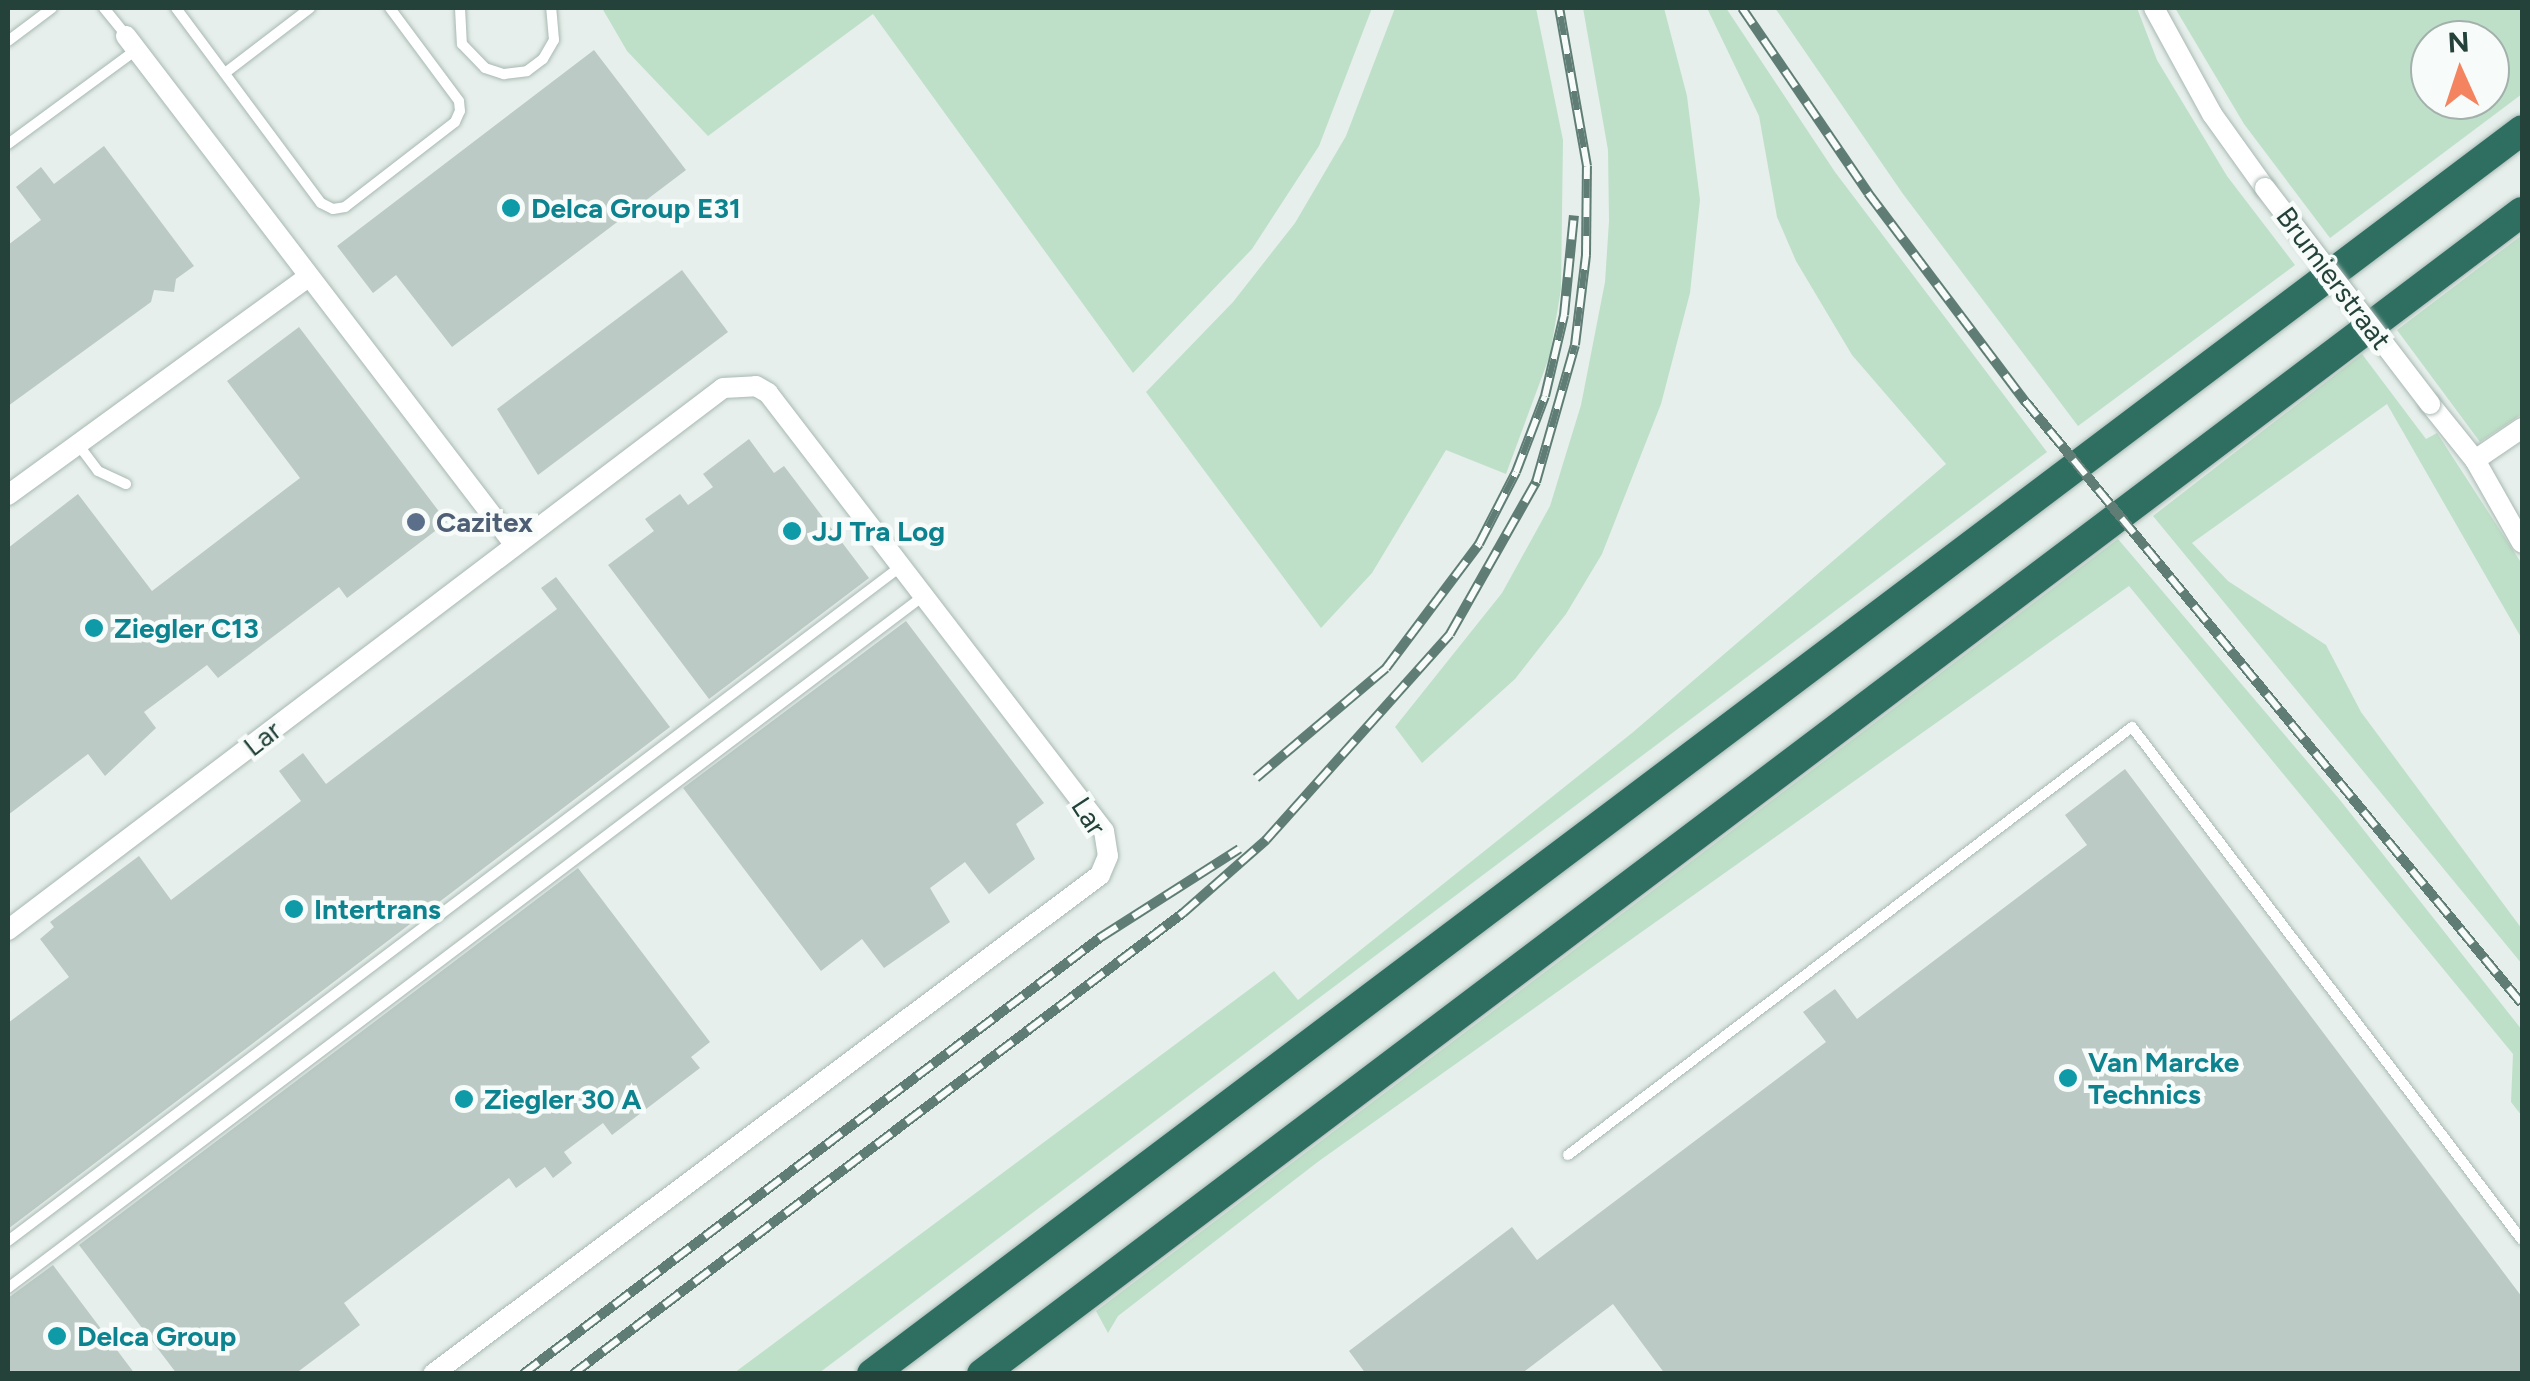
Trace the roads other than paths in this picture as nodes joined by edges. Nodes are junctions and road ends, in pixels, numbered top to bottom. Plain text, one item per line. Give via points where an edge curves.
1 (52, 8) edge
2 (104, 8) edge
3 (176, 8) edge
4 (310, 8) edge
5 (390, 8) edge
6 (460, 8) edge
7 (551, 8) edge
8 (2154, 8) edge
9 (8, 42) edge
10 (131, 43) junction
11 (225, 73) junction
12 (2522, 130) edge
13 (8, 144) edge
14 (2522, 212) edge
15 (306, 278) junction
16 (2522, 428) edge
17 (76, 442) junction
18 (2475, 460) junction
19 (126, 484) dead end
20 (8, 495) edge
21 (2522, 543) edge
22 (514, 544) junction
23 (900, 566) junction
24 (922, 597) junction
25 (8, 930) edge
26 (1568, 1155) dead end
27 (2522, 1240) edge
28 (8, 1242) edge
29 (8, 1288) edge
30 (433, 1374) edge
31 (872, 1374) edge
32 (982, 1374) edge

1 - 9 lane
2 - 10 lane
3 - 11 lane
4 - 11 lane
5 - 11 lane via 459,100 460,111 455,122 344,207 322,204
6 - 7 lane via 462,44 485,68 504,74 527,71 543,59 554,40
8 - 18 street, Brumierstraat, bridge via 2212,114
10 - 13 lane
10 - 15 street
12 - 31 highway
14 - 32 highway
15 - 17 street
15 - 22 street
16 - 18 street
17 - 19 lane via 98,471
17 - 20 street
18 - 21 street, Brumierstraat
22 - 23 street, Lar via 723,388 741,384 768,393
22 - 25 street, Lar
23 - 24 street, Lar
23 - 28 lane
24 - 29 lane
24 - 30 street, Lar via 1104,831 1108,856 1100,875
26 - 27 lane via 2132,728

